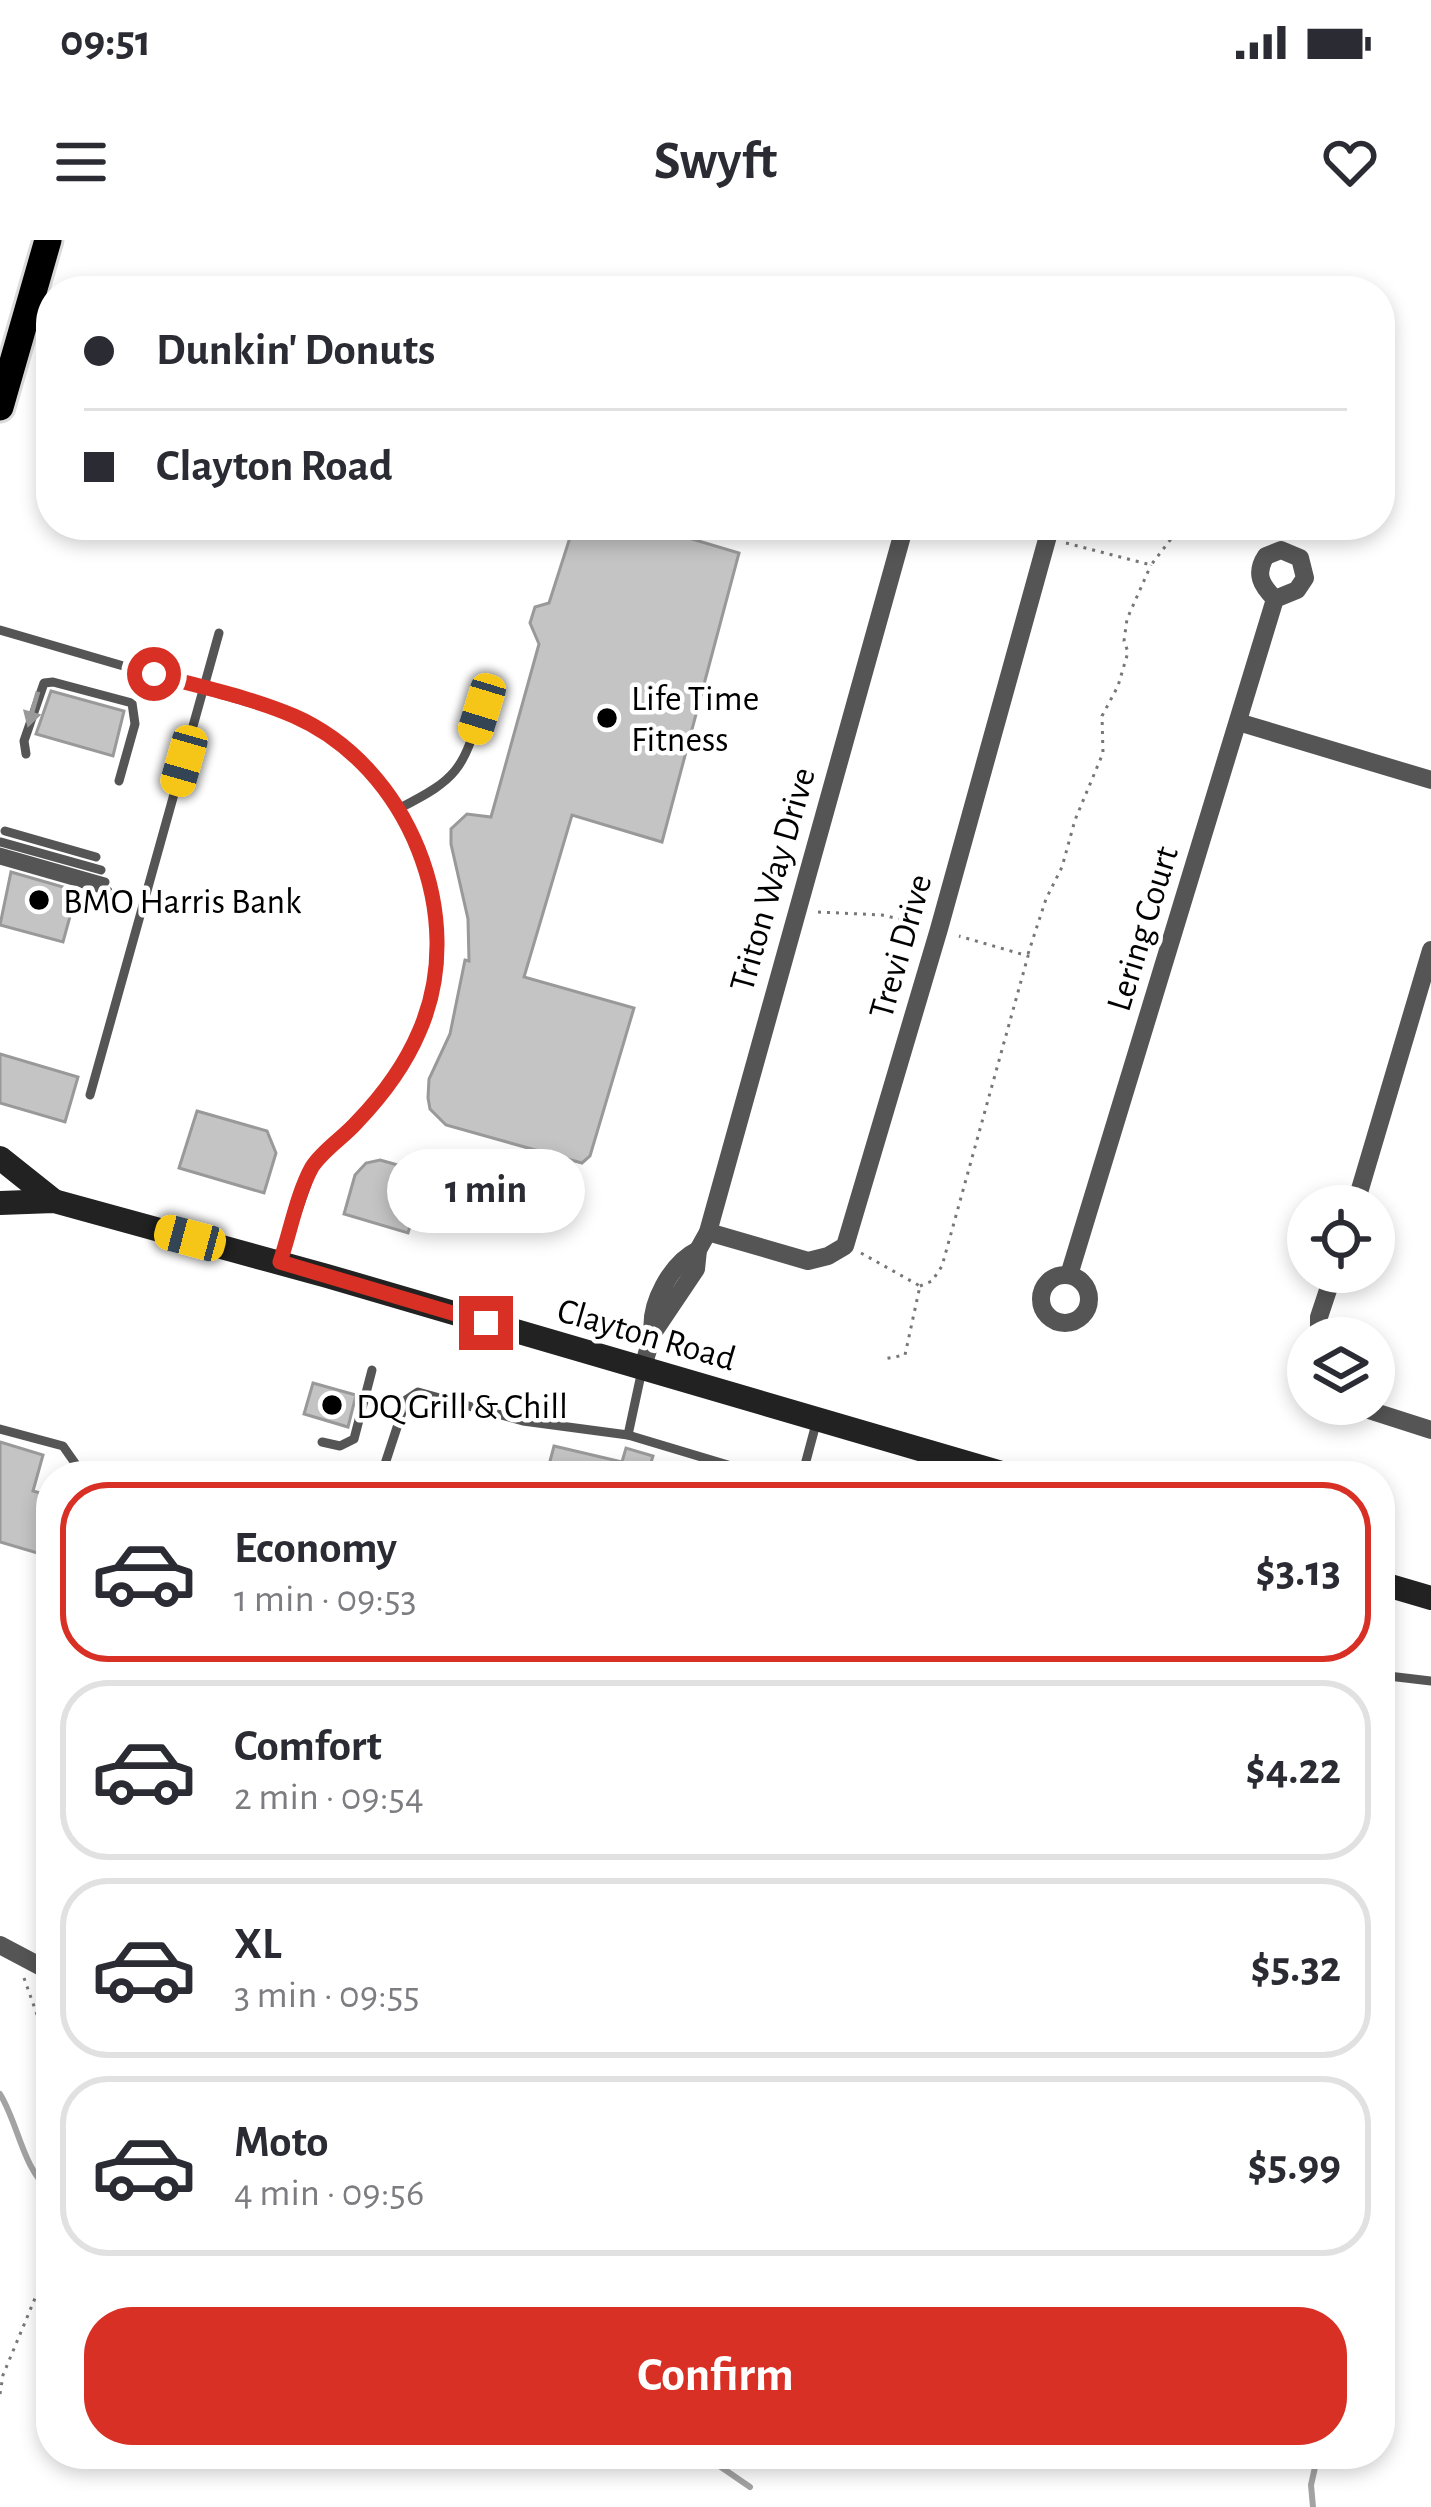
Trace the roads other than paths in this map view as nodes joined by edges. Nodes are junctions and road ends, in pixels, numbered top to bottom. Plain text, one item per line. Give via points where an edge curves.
1 (48, 240) edge
2 (44, 276) edge
3 (36, 316) edge
4 (0, 407) edge
5 (901, 540) edge
6 (1047, 540) edge
7 (1275, 599) dead end
8 (0, 630) edge
9 (219, 633) dead end
10 (204, 688) junction
11 (482, 709) dead end
12 (1238, 722) junction
13 (26, 754) dead end
14 (1431, 780) edge
15 (119, 781) dead end
16 (400, 808) junction
17 (3, 837) edge
18 (0, 856) edge
19 (96, 857) dead end
20 (100, 870) dead end
21 (106, 887) dead end
22 (1431, 950) edge
23 (90, 1095) dead end
24 (0, 1159) edge
25 (1360, 1185) edge
26 (54, 1201) junction
27 (0, 1203) edge
28 (708, 1232) junction
29 (280, 1262) junction
30 (1069, 1275) dead end
31 (371, 1370) dead end
32 (642, 1370) junction
33 (1395, 1418) edge
34 (817, 1420) junction
35 (0, 1429) edge
36 (1431, 1430) edge
37 (628, 1435) junction
38 (322, 1442) dead end
39 (74, 1461) edge
40 (386, 1461) edge
41 (712, 1461) edge
42 (806, 1461) edge
43 (960, 1461) edge
44 (1395, 1587) edge
45 (1431, 1598) edge
46 (1395, 1673) edge
47 (1431, 1681) edge
48 (0, 1945) edge
49 (36, 1964) edge

1 - 2 main road
3 - 4 main road
5 - 28 street, Triton Way Drive
6 - 28 street, Trevi Drive via 845,1246 808,1261
7 - 12 street, Lering Court
8 - 10 lane
9 - 10 lane
10 - 16 lane via 295,716 338,743
10 - 23 lane
11 - 16 lane via 454,775
12 - 14 street
12 - 30 street, Lering Court
15 -> 13 lane via 136,724 132,703 44,683
16 - 29 lane via 428,874 434,982 393,1080 313,1167
17 - 19 lane
17 - 20 lane
18 - 21 lane
22 - 25 street
24 - 26 main road, Clayton Road
26 - 27 main road, Clayton Road
26 - 29 main road, Clayton Road
28 - 32 street, Triton Way Drive via 662,1290
29 - 32 main road, Clayton Road
31 - 38 lane via 354,1438
32 - 34 main road, Clayton Road
32 - 37 lane
33 - 36 street
34 - 42 lane
34 - 43 main road, Clayton Road
35 - 39 lane via 63,1446
37 - 40 lane via 523,1420 418,1391 406,1400
37 - 41 lane
44 - 45 main road
46 - 47 lane
48 - 49 street

